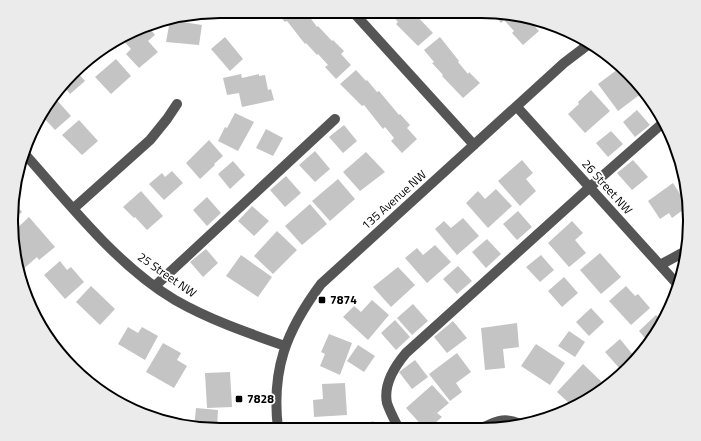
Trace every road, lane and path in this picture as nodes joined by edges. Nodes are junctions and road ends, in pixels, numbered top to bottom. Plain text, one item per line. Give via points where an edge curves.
1 (358, 18) edge
2 (586, 47) edge
3 (177, 104) dead end
4 (517, 107) junction
5 (335, 119) dead end
6 (659, 126) edge
7 (474, 145) junction
8 (28, 158) edge
9 (590, 187) junction
10 (74, 208) junction
11 (680, 254) edge
12 (660, 265) junction
13 (674, 280) edge
14 (155, 286) junction
15 (285, 346) junction
16 (509, 421) edge
17 (277, 423) edge
18 (396, 423) edge
19 (493, 423) edge

1 - 7 street
2 - 4 street, 135 Avenue NW via 564,63
3 - 10 street via 150,140
4 - 7 street, 135 Avenue NW
4 - 9 street, 26 Street NW
5 - 14 street
6 - 9 street
7 - 15 street, 135 Avenue NW via 321,284 307,303
8 - 10 street, 25 Street NW
9 - 12 street, 26 Street NW
9 - 18 street via 406,353 396,365 389,380 387,402
10 - 14 street, 25 Street NW via 110,249
11 - 12 street
12 - 13 street, 26 Street NW
14 - 15 street, 25 Street NW via 175,300 220,322
15 - 17 street, 135 Avenue NW via 276,387
16 - 19 street

